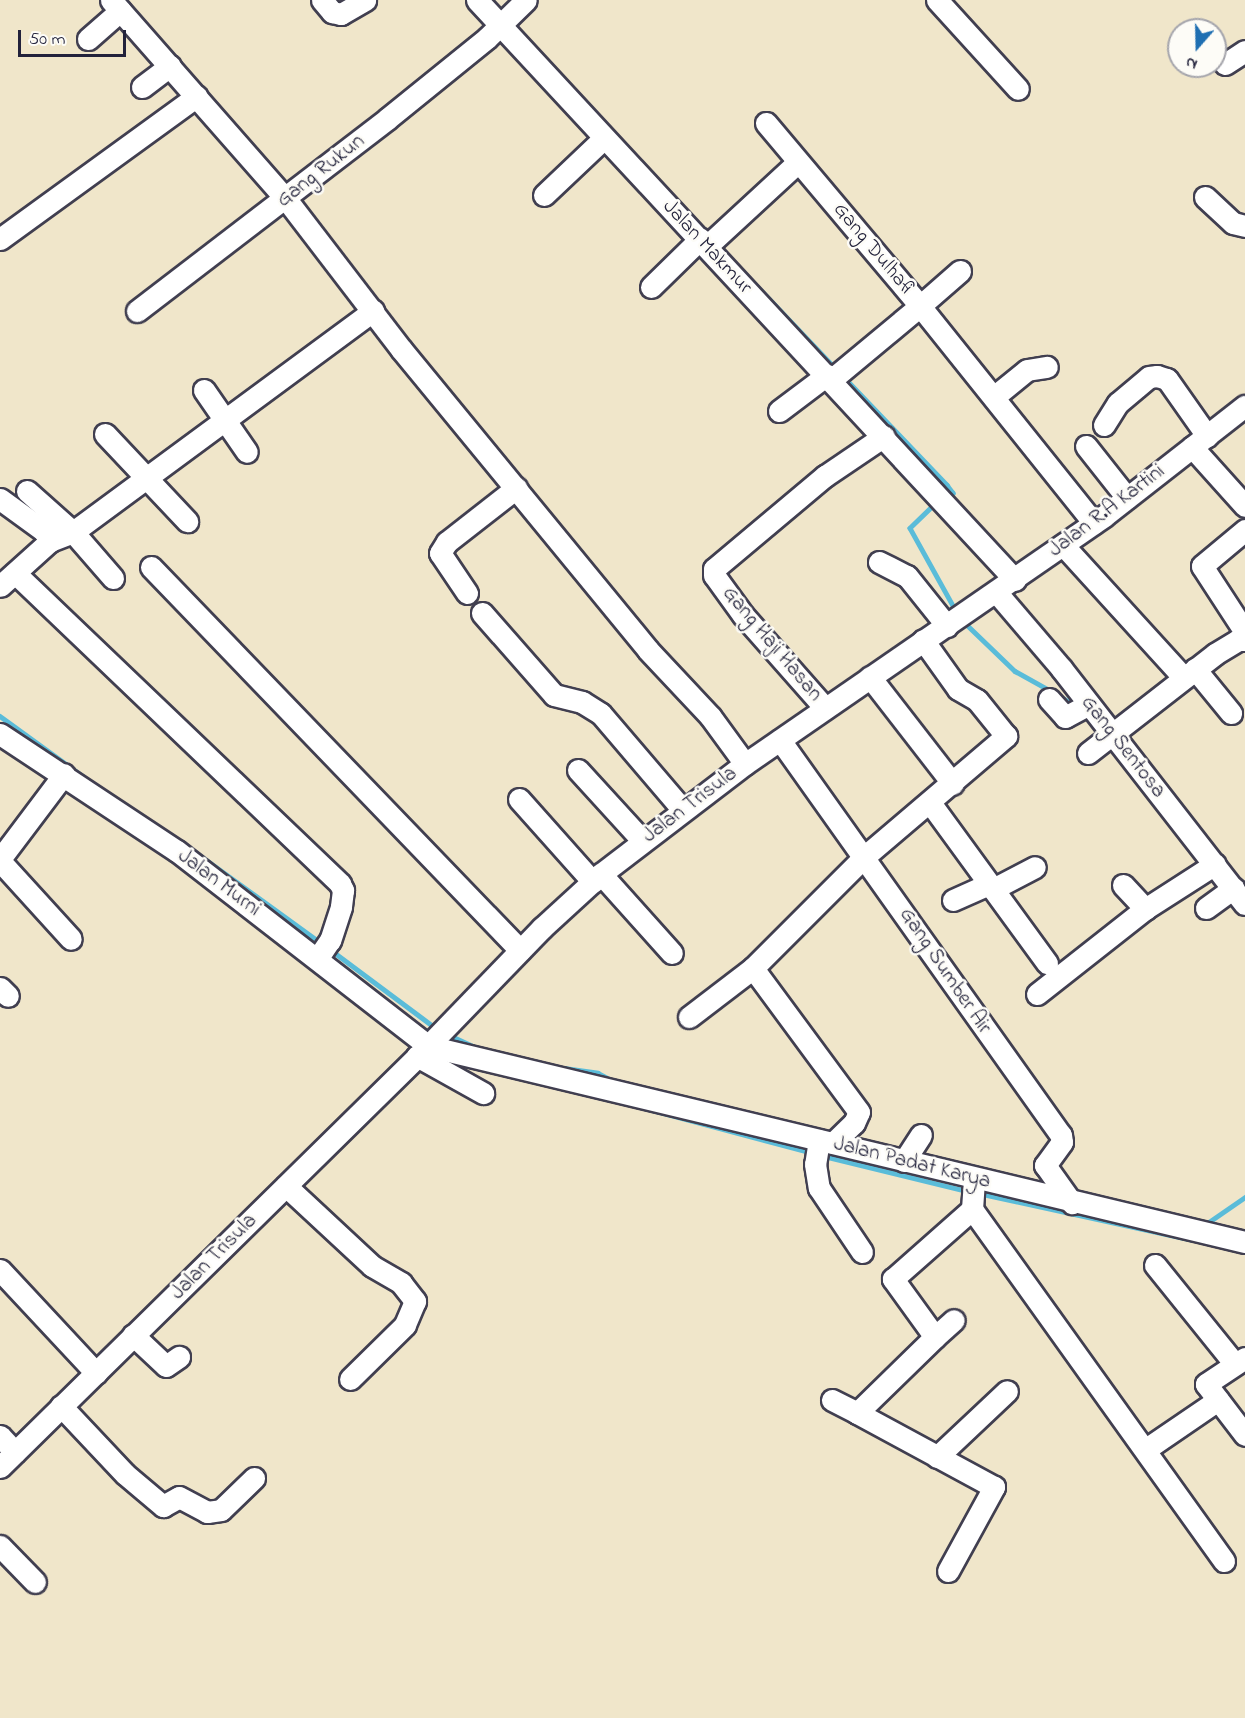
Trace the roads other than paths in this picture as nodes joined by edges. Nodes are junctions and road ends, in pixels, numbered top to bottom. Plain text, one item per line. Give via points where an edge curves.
1 (322, 0) edge
2 (365, 0) edge
3 (477, 0) edge
4 (937, 0) edge
5 (115, 5) edge
6 (510, 15) edge
7 (88, 39) dead end
8 (1245, 51) edge
9 (1227, 63) edge
10 (170, 66) junction
11 (142, 87) dead end
12 (1018, 89) dead end
13 (197, 96) junction
14 (766, 123) dead end
15 (604, 138) junction
16 (797, 163) junction
17 (544, 195) dead end
18 (286, 199) junction
19 (1211, 209) dead end
20 (1245, 226) edge
21 (0, 239) edge
22 (709, 241) junction
23 (960, 271) dead end
24 (651, 287) dead end
25 (920, 306) junction
26 (137, 311) dead end
27 (373, 311) junction
28 (1047, 367) dead end
29 (836, 374) junction
30 (204, 390) dead end
31 (995, 396) junction
32 (1245, 406) edge
33 (780, 411) dead end
34 (225, 421) junction
35 (1104, 425) dead end
36 (105, 434) dead end
37 (884, 436) junction
38 (1200, 441) junction
39 (1086, 446) dead end
40 (247, 452) dead end
41 (147, 477) junction
42 (516, 488) junction
43 (27, 491) dead end
44 (1127, 498) junction
45 (0, 499) edge
46 (1245, 506) edge
47 (188, 521) dead end
48 (1094, 523) junction
49 (1245, 530) edge
50 (73, 532) junction
51 (50, 541) junction
52 (1063, 544) junction
53 (879, 562) dead end
54 (151, 567) dead end
55 (113, 578) dead end
56 (7, 579) edge
57 (1015, 580) junction
58 (467, 593) dead end
59 (997, 593) junction
60 (482, 613) dead end
61 (956, 620) junction
62 (1245, 632) edge
63 (923, 640) junction
64 (1245, 640) edge
65 (1189, 673) junction
66 (870, 677) junction
67 (1049, 699) dead end
68 (1089, 704) junction
69 (825, 708) junction
70 (1231, 713) dead end
71 (0, 734) edge
72 (1112, 734) junction
73 (780, 740) junction
74 (1088, 753) dead end
75 (745, 764) junction
76 (578, 770) dead end
77 (64, 774) junction
78 (953, 784) junction
79 (519, 799) dead end
80 (931, 804) junction
81 (683, 810) junction
82 (642, 840) junction
83 (864, 857) junction
84 (0, 860) edge
85 (1035, 867) dead end
86 (1211, 867) junction
87 (597, 878) junction
88 (1123, 885) dead end
89 (977, 891) junction
90 (1240, 896) edge
91 (1206, 908) dead end
92 (1145, 909) junction
93 (71, 939) dead end
94 (324, 950) junction
95 (520, 950) junction
96 (672, 953) dead end
97 (1047, 963) dead end
98 (753, 968) junction
99 (1037, 994) dead end
100 (689, 1017) dead end
101 (433, 1040) junction
102 (483, 1093) dead end
103 (921, 1135) dead end
104 (821, 1147) junction
105 (904, 1161) junction
106 (286, 1186) junction
107 (973, 1193) junction
108 (1072, 1203) junction
109 (1245, 1242) edge
110 (862, 1252) dead end
111 (1155, 1265) dead end
112 (0, 1270) edge
113 (954, 1320) dead end
114 (133, 1335) junction
115 (935, 1337) junction
116 (179, 1357) dead end
117 (1240, 1361) edge
118 (96, 1373) junction
119 (350, 1378) dead end
120 (1007, 1391) dead end
121 (1218, 1400) junction
122 (832, 1401) dead end
123 (60, 1406) junction
124 (857, 1413) junction
125 (1245, 1435) edge
126 (0, 1436) edge
127 (1152, 1445) dead end
128 (937, 1457) junction
129 (8, 1460) edge
130 (254, 1478) dead end
131 (0, 1546) edge
132 (1224, 1561) dead end
133 (948, 1571) dead end
134 (35, 1582) dead end

1 - 2 street via 332,12 341,14
3 - 6 street, Jalan Makmur
4 - 12 street
5 - 7 street
5 - 10 street
6 - 15 street, Jalan Makmur
6 - 18 street, Gang Rukun
8 - 9 street
10 - 11 street
10 - 13 street
13 - 18 street
13 - 21 street
14 - 16 street, Gang Dulhafi
15 - 17 street
15 - 22 street, Jalan Makmur
16 - 22 street
16 - 25 street, Gang Dulhafi
18 - 26 street, Gang Rukun
18 - 27 street
19 - 20 street
22 - 24 street
22 - 29 street, Jalan Makmur
23 - 25 street
25 - 29 street, Gang Dulhafi
25 - 31 street
27 - 34 street
27 - 42 street
28 - 31 street via 1027,370
29 - 33 street, Gang Dulhafi
29 - 37 street, Jalan Makmur
30 - 34 street
31 - 48 street
32 - 38 street, Jalan R.A Kartini
34 - 40 street
34 - 41 street
35 - 38 street via 1118,403 1149,377 1157,376 1167,379
36 - 41 street
37 - 57 street, Jalan Makmur
37 - 69 street, Gang Haji Hasan via 825,476 717,562 714,575
38 - 44 street, Jalan R.A Kartini
38 - 46 street
39 - 44 street
41 - 47 street
41 - 50 street
42 - 58 street via 447,542 440,553
42 - 75 street via 648,650 710,716
43 - 50 street
44 - 48 street, Jalan R.A Kartini
45 - 51 street via 44,531
48 - 52 street, Jalan R.A Kartini
49 - 62 street via 1202,566
50 - 51 street
50 - 55 street
51 - 56 street
52 - 57 street, Jalan R.A Kartini
52 - 65 street
53 - 61 street via 907,576
54 - 95 street
56 - 94 street via 340,884 343,898
57 - 59 street, Jalan R.A Kartini
59 - 61 street, Jalan R.A Kartini
59 - 68 street, Gang Sentosa
60 - 81 street via 554,695 582,702 601,714
61 - 63 street, Jalan Trisula
63 - 66 street, Jalan Trisula
63 - 78 street via 958,689 977,700 1005,731 1002,741
64 - 65 street via 1230,644
65 - 70 street
65 - 72 street
66 - 69 street, Jalan Trisula
66 - 78 street
67 - 68 street via 1065,717
68 - 72 street, Gang Sentosa
69 - 73 street, Jalan Trisula
71 - 77 street, Jalan Murni
72 - 74 street
72 - 86 street, Gang Sentosa
73 - 75 street, Jalan Trisula
73 - 83 street, Gang Sumber Air
75 - 81 street, Jalan Trisula
76 - 82 street
77 - 84 street
77 - 94 street, Jalan Murni
78 - 80 street
79 - 87 street
80 - 83 street
80 - 89 street via 974,863
81 - 82 street, Jalan Trisula
82 - 87 street, Jalan Trisula
83 - 98 street
83 - 108 street, Gang Sumber Air via 1061,1135 1062,1142 1045,1165
84 - 93 street
85 - 89 street
86 - 90 street, Gang Sentosa
86 - 92 street
87 - 95 street, Jalan Trisula
87 - 96 street
88 - 92 street
89 - 97 street
90 - 91 street
92 - 99 street
94 - 101 street, Jalan Murni
95 - 101 street, Jalan Trisula
98 - 100 street
98 - 104 street via 859,1112 854,1123
101 - 102 street, Jalan Murni
101 - 104 street, Jalan Padat Karya via 591,1087
101 - 106 street, Jalan Trisula
103 - 105 street
104 - 105 street, Jalan Padat Karya
104 - 110 street via 819,1188
105 - 107 street, Jalan Padat Karya
106 - 114 street, Jalan Trisula
106 - 119 street via 372,1266 401,1283 415,1301 405,1325
107 - 108 street, Jalan Padat Karya
107 - 115 street via 893,1279
107 - 132 street
108 - 109 street, Jalan Padat Karya
111 - 117 street
112 - 118 street
113 - 115 street
114 - 116 street via 166,1366
114 - 118 street, Jalan Trisula
115 - 124 street
117 - 121 street via 1206,1384
118 - 123 street, Jalan Trisula
120 - 128 street
121 - 125 street
121 - 127 street
122 - 124 street
123 - 129 street, Jalan Trisula
123 - 130 street via 125,1474 163,1506 180,1497 207,1512 221,1510
124 - 128 street
126 - 129 street
128 - 133 street via 994,1487
131 - 134 street

